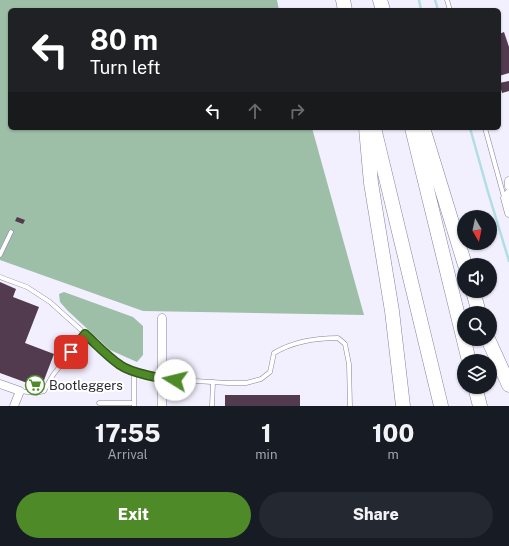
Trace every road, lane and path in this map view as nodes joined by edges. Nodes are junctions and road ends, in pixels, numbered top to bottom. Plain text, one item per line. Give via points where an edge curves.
1 (366, 130) edge
2 (374, 130) edge
3 (412, 130) edge
4 (423, 130) edge
5 (487, 130) edge
6 (509, 181) edge
7 (509, 186) edge
8 (507, 196) edge
9 (509, 213) edge
10 (11, 232) dead end
11 (0, 254) edge
12 (463, 258) edge
13 (0, 277) edge
14 (162, 318) dead end
15 (85, 334) junction
16 (491, 346) edge
17 (467, 354) edge
18 (134, 371) junction
19 (162, 379) junction
20 (213, 382) junction
21 (0, 385) edge
22 (509, 386) edge
23 (20, 391) junction
24 (477, 394) edge
25 (99, 403) dead end
26 (134, 404) edge
27 (14, 406) edge
28 (162, 406) edge
29 (212, 406) edge
30 (350, 406) edge
31 (403, 406) edge
32 (441, 406) edge
33 (480, 406) edge

1 - 31 highway via 371,183 392,311
2 - 32 highway
3 - 17 highway
4 - 12 highway
5 - 8 lane
6 - 7 street
8 - 9 street
10 - 11 lane
13 - 15 lane via 27,287 50,302
14 - 19 street
15 - 18 lane via 120,365
15 - 23 lane via 53,375 44,391
16 - 22 highway
18 - 19 lane
18 - 26 lane
19 - 20 lane
19 - 28 street
20 - 29 lane
20 - 30 lane via 246,383 258,380 270,372 274,352 287,345 306,340 338,338 345,344 350,364
21 - 23 street
23 - 27 street
24 - 33 highway
25 - 26 lane

